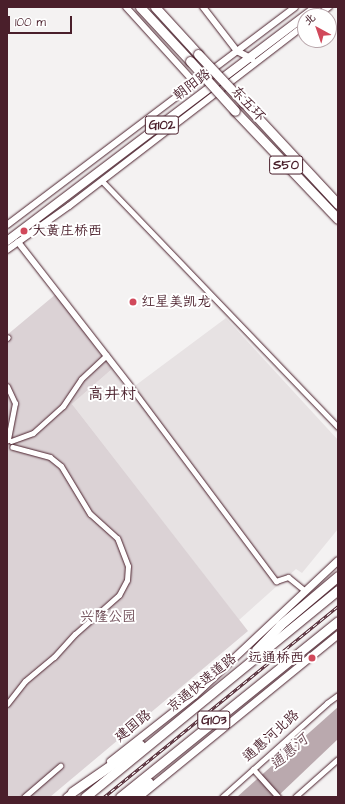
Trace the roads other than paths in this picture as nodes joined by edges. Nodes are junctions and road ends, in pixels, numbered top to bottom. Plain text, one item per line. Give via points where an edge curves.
1 (126, 7) edge
2 (140, 7) edge
3 (155, 7) edge
4 (203, 7) edge
5 (295, 7) edge
6 (309, 7) edge
7 (316, 7) edge
8 (297, 31) edge
9 (237, 51) junction
10 (248, 56) junction
11 (257, 63) junction
12 (195, 83) junction
13 (102, 181) junction
14 (338, 204) edge
15 (338, 219) edge
16 (7, 225) edge
17 (7, 235) edge
18 (7, 241) edge
19 (18, 242) junction
20 (7, 250) edge
21 (107, 355) junction
22 (7, 386) edge
23 (130, 386) joint
24 (338, 427) edge
25 (9, 443) edge
26 (338, 560) edge
27 (338, 571) edge
28 (338, 576) edge
29 (325, 587) junction
30 (338, 590) edge
31 (304, 591) junction
32 (338, 626) edge
33 (234, 675) junction
34 (338, 696) edge
35 (7, 704) edge
36 (231, 706) junction
37 (194, 708) junction
38 (338, 759) edge
39 (60, 766) dead end
40 (254, 770) junction
41 (69, 794) edge
42 (24, 797) edge
43 (85, 797) edge
44 (120, 797) edge
45 (131, 797) edge
46 (138, 797) edge
47 (222, 797) edge
48 (278, 797) edge
49 (295, 797) edge

1 - 12 street
2 - 15 highway, 东五环 / S50, bridge
3 - 14 highway, 东五环 / S50, bridge
4 - 9 street
5 - 9 street, 朝阳路
6 - 10 highway, 朝阳路 / G102
7 - 10 highway, 朝阳路 / G102
8 - 11 street, 朝阳路
9 - 10 street
9 - 12 street, 朝阳路
10 - 11 street
10 - 17 highway, 朝阳路 / G102
10 - 18 highway, 朝阳路 / G102
11 - 13 street, 朝阳路
12 - 16 street, 朝阳路
13 - 19 street, 朝阳路
13 - 24 street
19 - 20 street, 朝阳路
19 - 21 street
21 - 23 street
21 - 25 street via 81,378 63,406 32,433
22 - 25 street via 15,403
23 - 31 street via 276,581 288,577
25 - 35 street via 50,457 61,466 90,514 117,538 128,566 127,580 119,595 25,681
26 - 31 main road, 建国路
27 - 29 highway
28 - 29 highway
29 - 33 highway via 280,624
30 - 33 highway, 京通快速道路 / G103
31 - 41 main road, 建国路 via 194,695
32 - 36 highway, G103 via 309,645
32 - 46 main road
33 - 37 highway, 京通快速道路 / G103
34 - 40 street, 通惠河北路 via 327,702
36 - 44 highway, G103
36 - 45 highway
37 - 41 highway
37 - 43 highway, 京通快速道路 / G103
38 - 49 street
39 - 42 street
40 - 47 street, 通惠河北路
40 - 48 street

